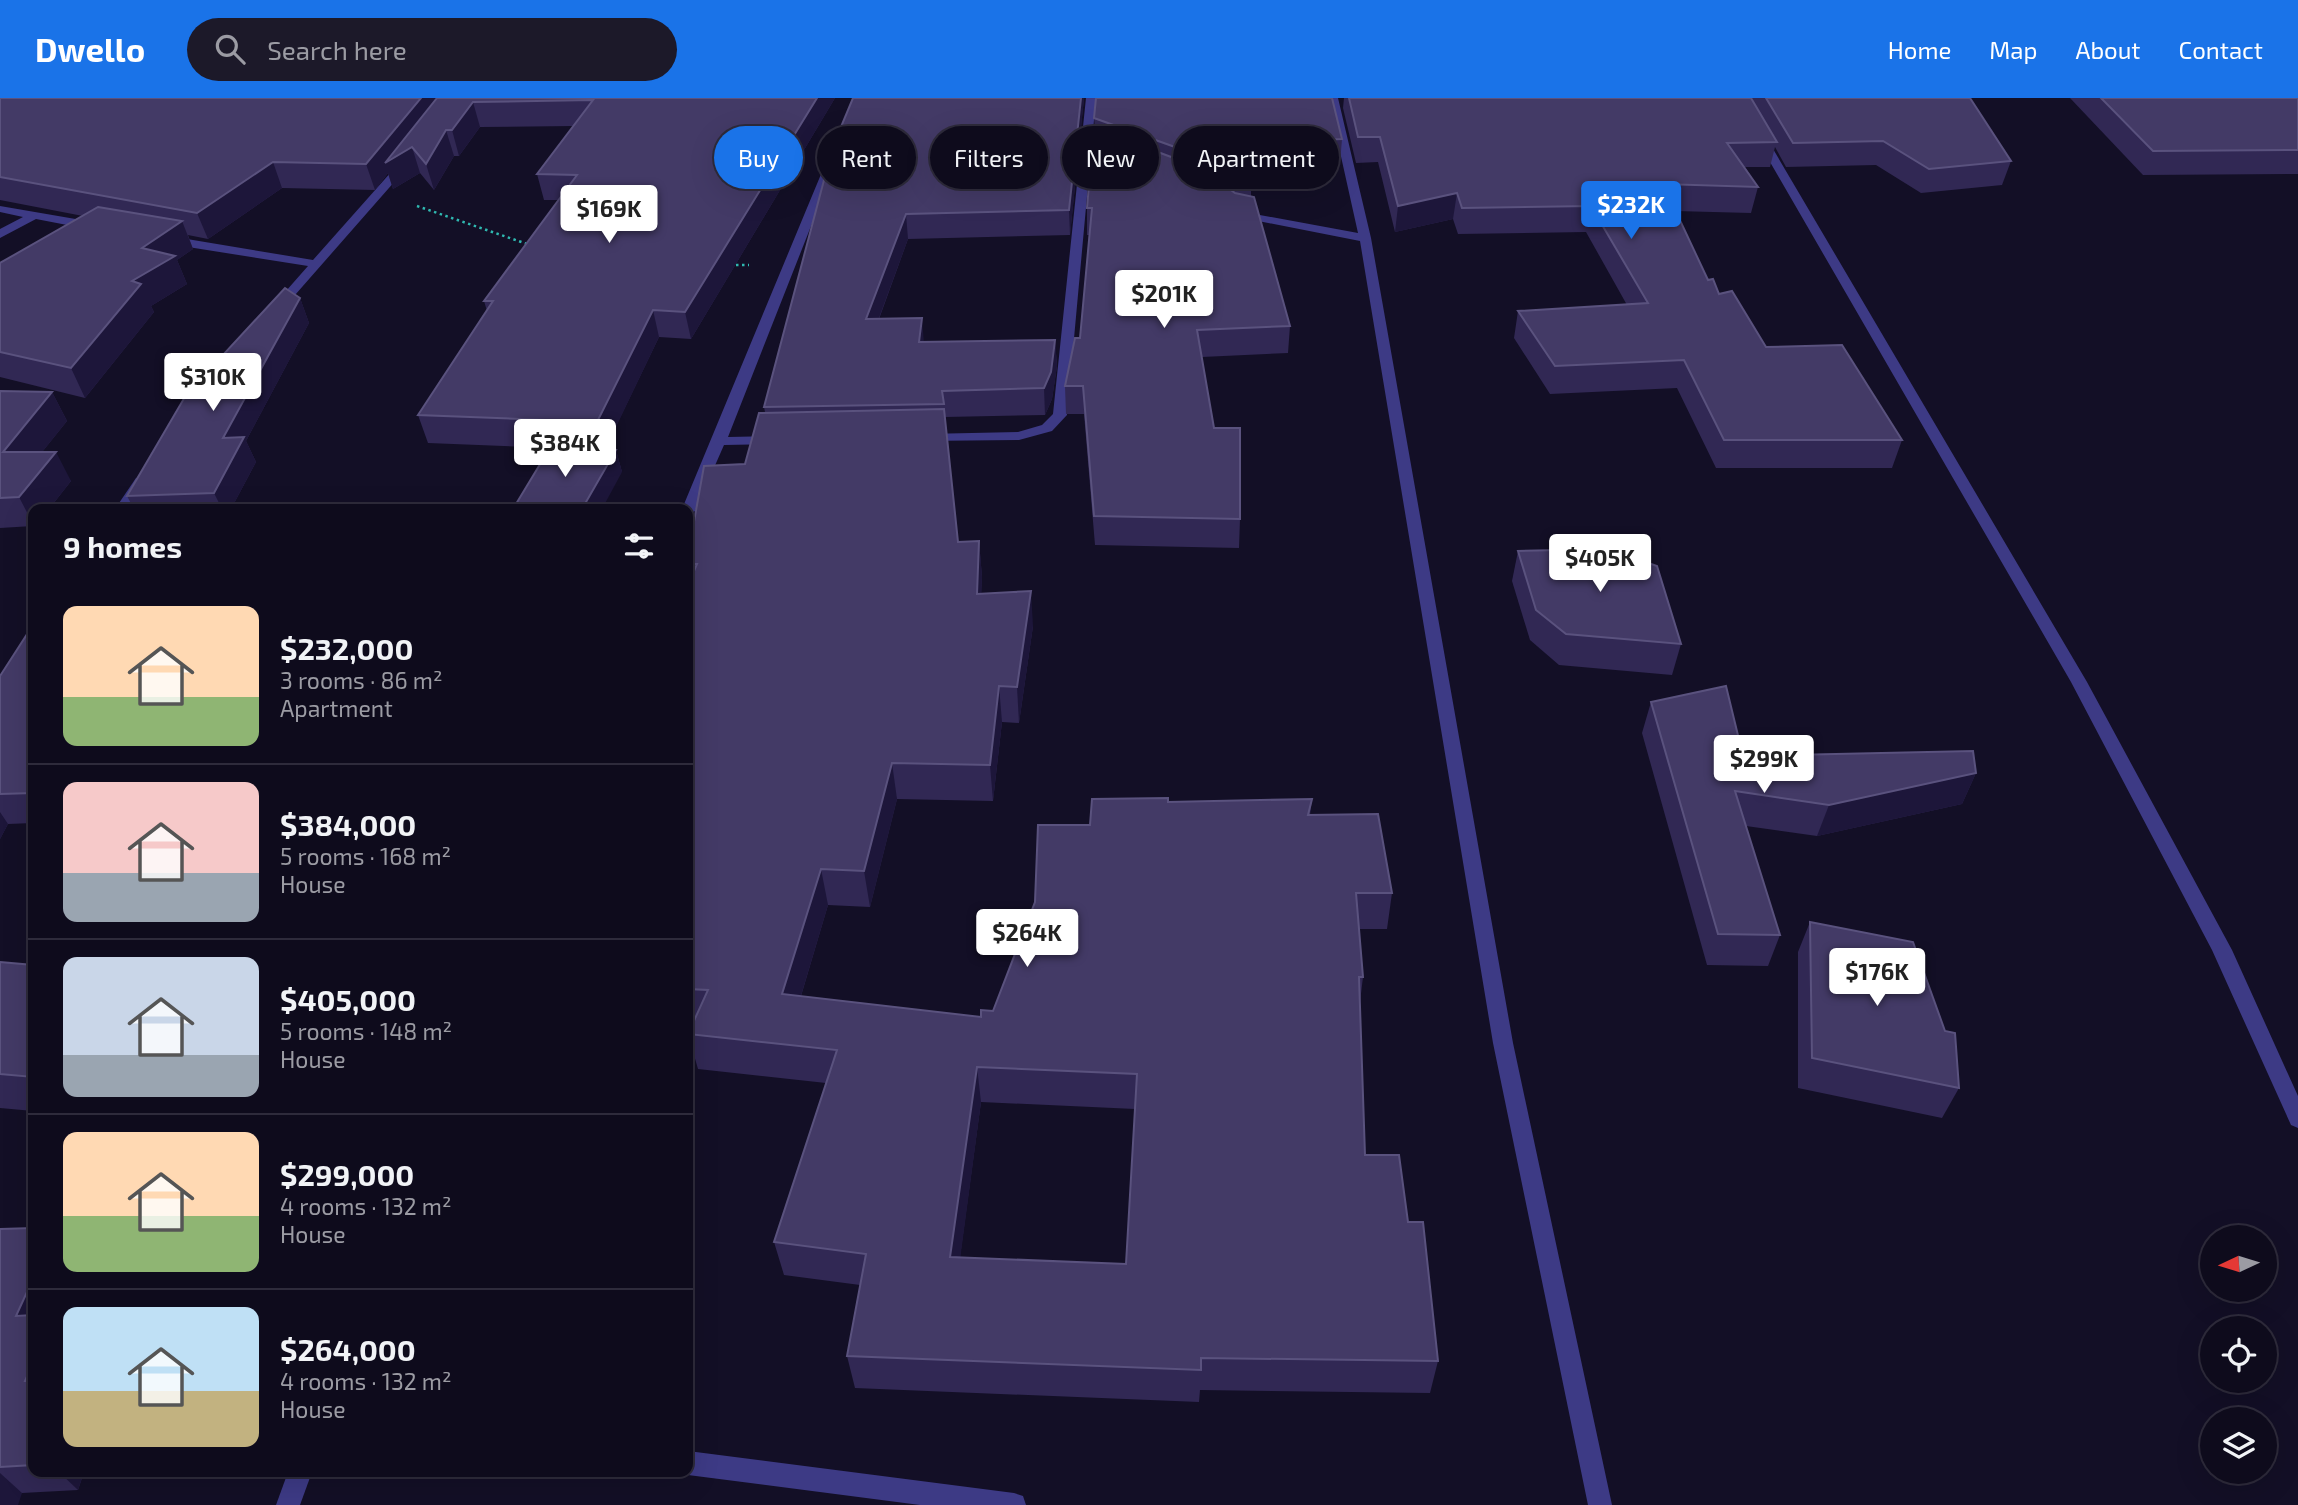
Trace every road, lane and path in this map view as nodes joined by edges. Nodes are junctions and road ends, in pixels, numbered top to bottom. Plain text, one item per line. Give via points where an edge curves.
1 (1091, 98) edge
2 (1333, 98) edge
3 (1738, 98) edge
4 (416, 149) edge
5 (820, 189) edge
6 (384, 190) junction
7 (0, 209) edge
8 (1229, 209) edge
9 (35, 215) junction
10 (111, 229) edge
11 (0, 234) edge
12 (1365, 238) junction
13 (162, 239) edge
14 (533, 246) edge
15 (318, 264) junction
16 (723, 264) edge
17 (788, 267) junction
18 (266, 320) edge
19 (912, 438) edge
20 (788, 440) edge
21 (719, 441) junction
22 (151, 466) edge
23 (125, 504) edge
24 (691, 504) edge
25 (2298, 1119) edge
26 (693, 1464) edge
27 (298, 1477) edge
28 (288, 1505) edge
29 (1014, 1505) edge
30 (1600, 1505) edge

1 - 19 street via 1092,147 1060,415 1047,428 1019,436
2 - 12 street
3 - 25 street via 2079,682 2222,950
4 - 6 street
5 - 17 street
6 - 14 path via 438,215
6 - 15 street
7 - 9 street
8 - 12 street via 1259,219
9 - 10 street
9 - 11 street
12 - 30 street via 1503,1043
13 - 15 street
15 - 18 street
16 - 17 path
17 - 21 street
20 - 21 street
21 - 24 street
22 - 23 street
26 - 29 street
27 - 28 street

